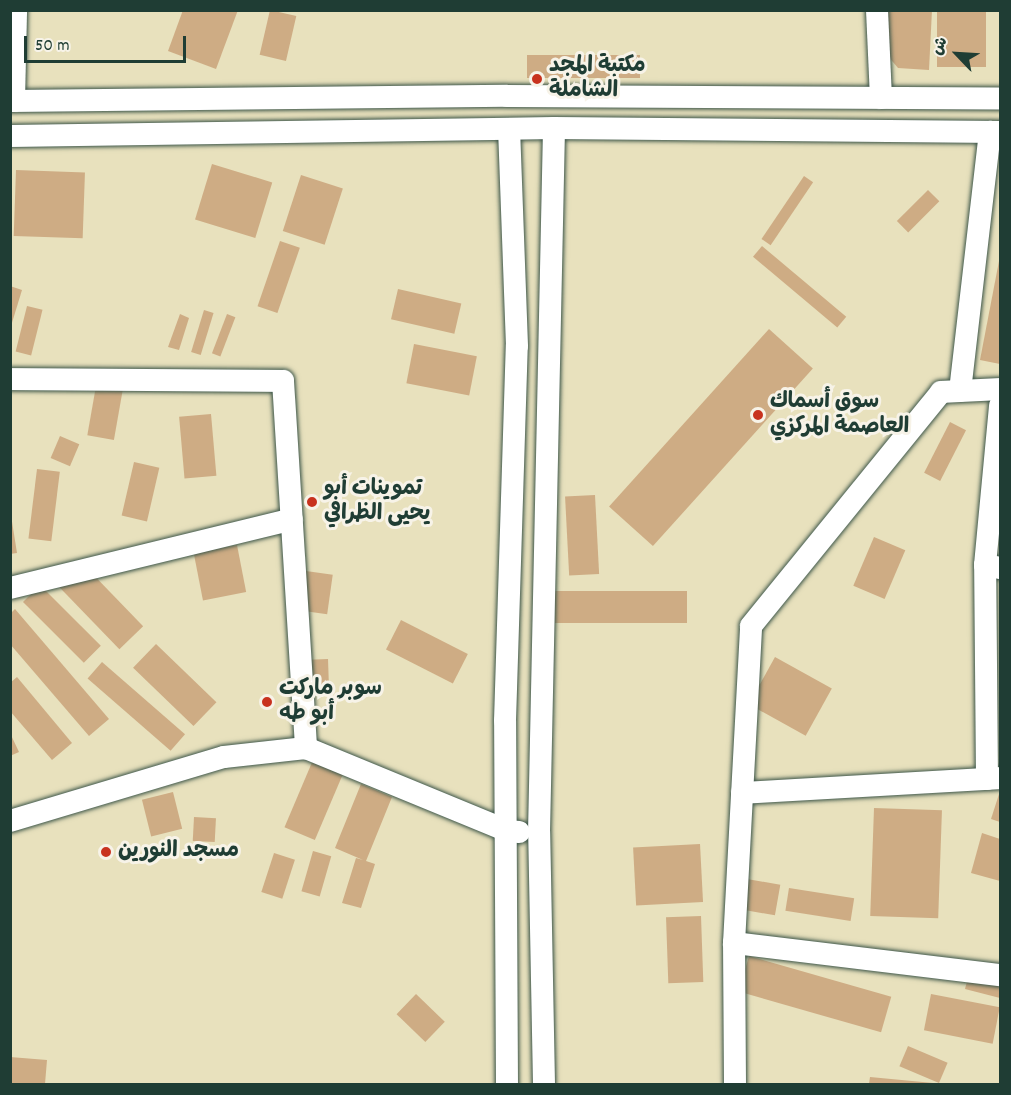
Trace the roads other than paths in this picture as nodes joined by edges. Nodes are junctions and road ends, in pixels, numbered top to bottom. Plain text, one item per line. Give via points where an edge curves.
1 (16, 10) edge
2 (877, 10) edge
3 (881, 98) junction
4 (1000, 99) edge
5 (12, 101) edge
6 (554, 128) junction
7 (508, 129) junction
8 (995, 132) edge
9 (10, 136) edge
10 (10, 379) edge
11 (1000, 389) edge
12 (960, 391) junction
13 (1000, 406) edge
14 (291, 519) junction
15 (993, 566) edge
16 (10, 588) edge
17 (306, 748) junction
18 (994, 779) edge
19 (742, 793) junction
20 (10, 821) edge
21 (507, 831) junction
22 (539, 833) junction
23 (734, 943) junction
24 (1000, 975) edge
25 (507, 1084) edge
26 (544, 1084) edge
27 (735, 1084) edge

1 - 5 street
2 - 3 street
3 - 4 street
3 - 5 street via 507,96
6 - 7 street
6 - 8 street
6 - 22 street
7 - 9 street
7 - 21 street via 517,346 505,721
8 - 12 street
10 - 14 street via 283,381
11 - 12 street
12 - 19 street via 941,392 751,626
13 - 15 street
14 - 16 street
14 - 17 street
15 - 18 street
17 - 20 street via 224,757
17 - 21 street
18 - 19 street
19 - 23 street
21 - 22 street
21 - 25 street
22 - 26 street
23 - 24 street
23 - 27 street

